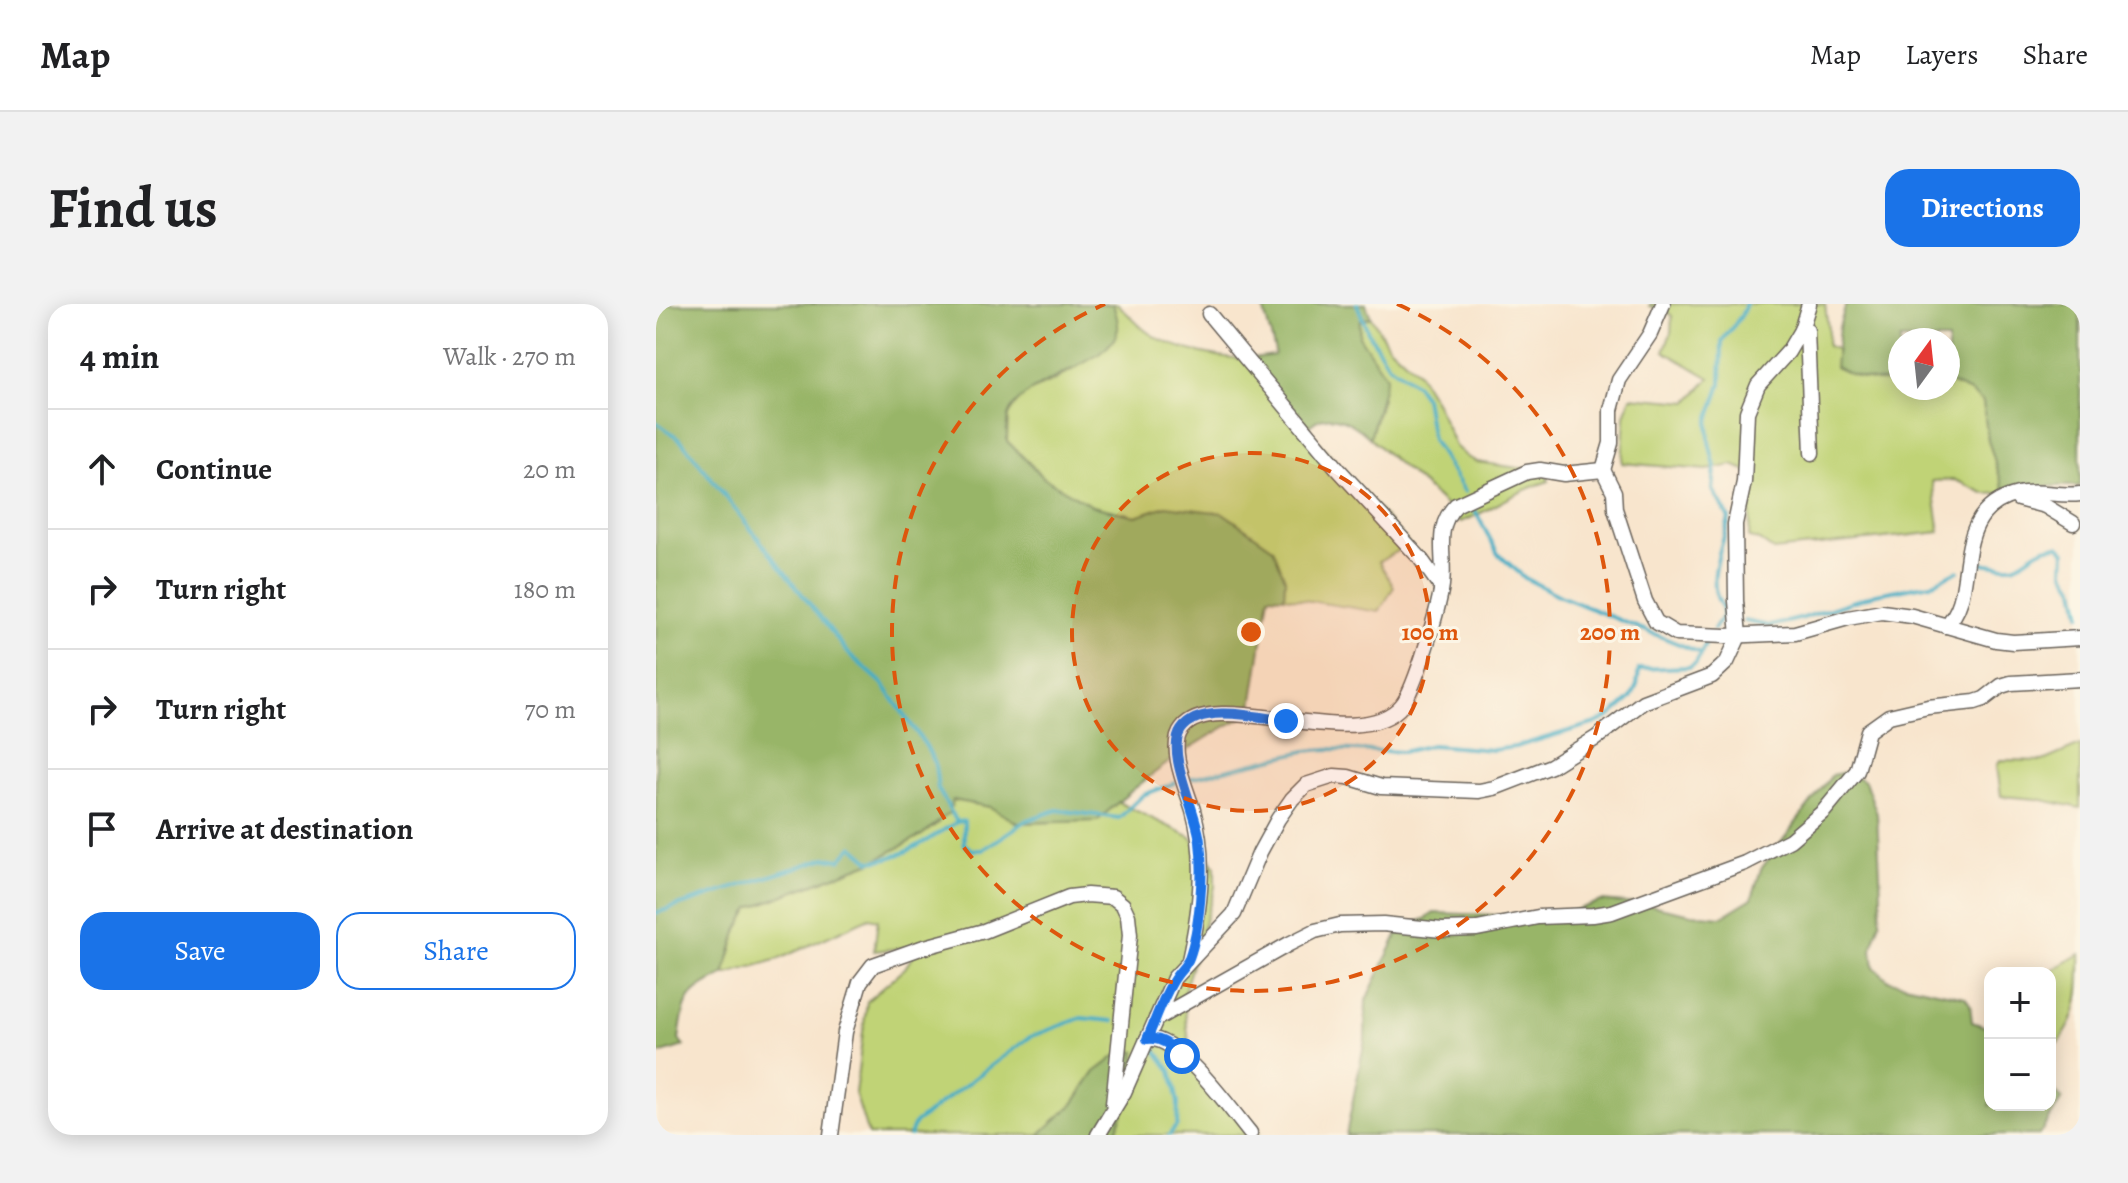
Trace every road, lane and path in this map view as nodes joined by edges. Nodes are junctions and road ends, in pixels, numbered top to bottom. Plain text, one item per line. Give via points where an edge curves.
1 (1663, 304) edge
2 (1809, 304) edge
3 (1209, 314) dead end
4 (1801, 330) junction
5 (1812, 453) dead end
6 (1603, 470) junction
7 (2080, 494) edge
8 (2010, 497) junction
9 (2073, 523) dead end
10 (1441, 587) junction
11 (1945, 626) junction
12 (1739, 636) junction
13 (2080, 638) edge
14 (2080, 679) edge
15 (1189, 960) junction
16 (1156, 1019) junction
17 (1147, 1039) junction
18 (1112, 1110) junction
19 (1250, 1133) edge
20 (831, 1135) edge
21 (1098, 1135) edge

1 - 6 street via 1619,380
2 - 4 street
3 - 10 street
4 - 5 street via 1807,331
4 - 12 street via 1758,385 1747,412 1744,482 1735,524
6 - 10 street via 1527,472 1456,505 1442,524
6 - 12 street via 1656,622 1676,634
7 - 8 street
8 - 9 street via 2045,506
8 - 11 street via 1984,514 1970,539 1959,607
10 - 15 street via 1412,688 1393,713 1381,719 1317,724 1225,713 1194,718 1183,726 1176,747 1200,840 1201,868
11 - 12 street via 1882,612 1795,633
11 - 13 street via 2013,642
12 - 15 street via 1727,662 1712,676 1643,702 1551,766 1494,788 1381,787 1334,776 1306,785 1278,819 1234,914
14 - 16 street via 2011,683 1975,702 1889,716 1868,731 1857,771 1824,811 1790,840 1745,863 1612,912 1538,917 1477,929 1340,925 1315,931
15 - 16 street via 1174,978
16 - 17 street
17 - 18 street
17 - 19 street via 1166,1042 1182,1056
18 - 20 street via 1128,916 1113,897 1087,895 873,965 860,982 845,1032
18 - 21 street

